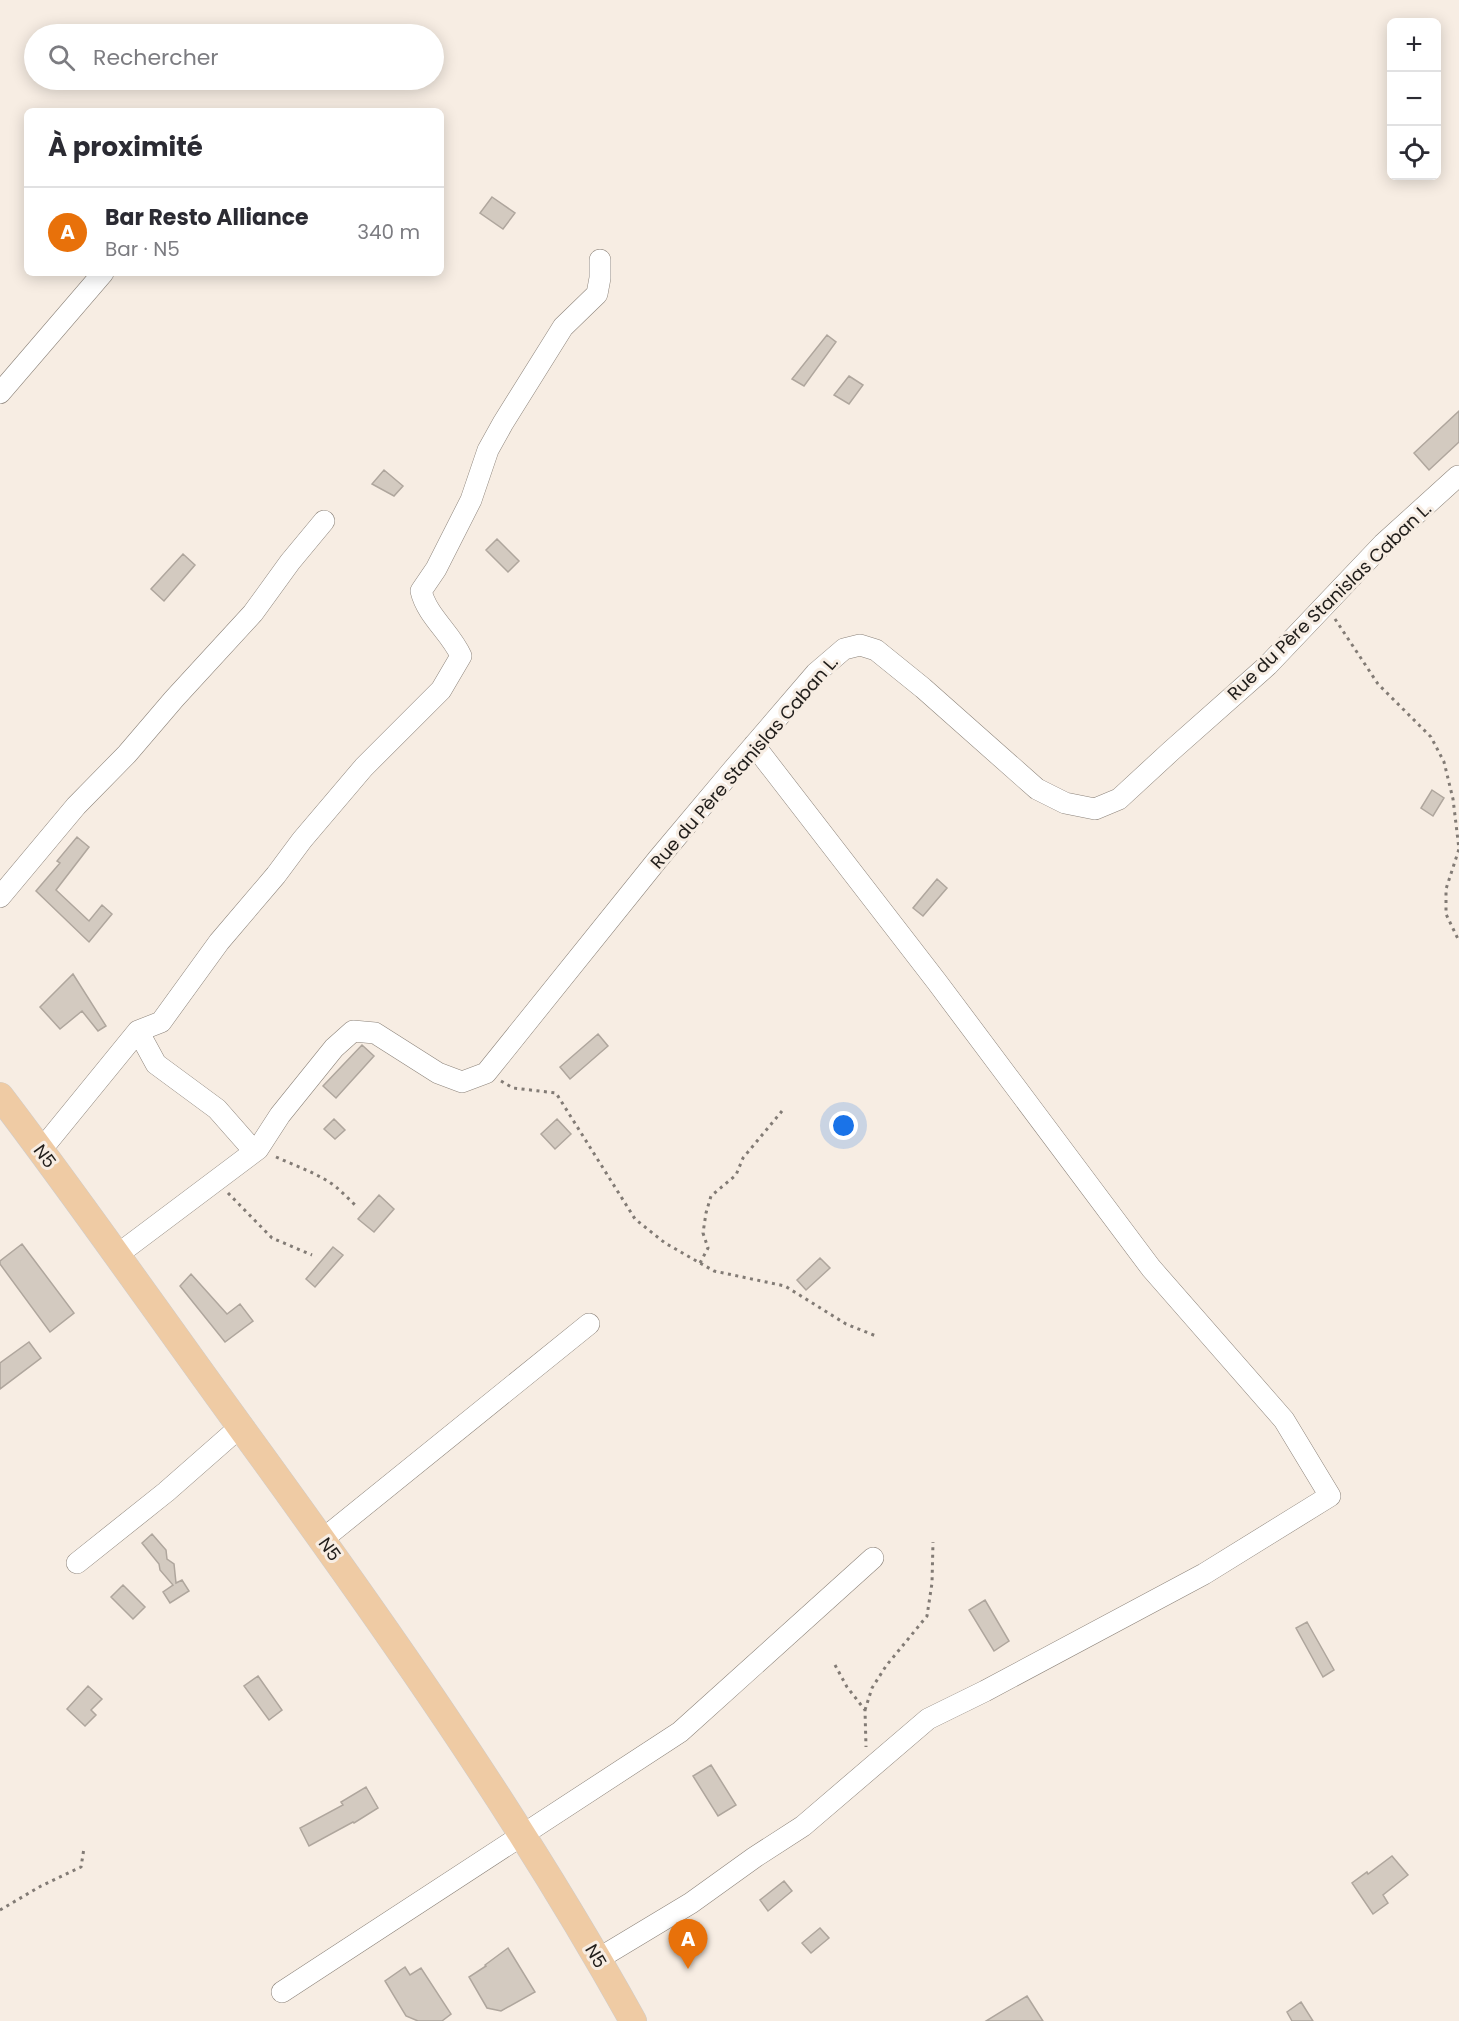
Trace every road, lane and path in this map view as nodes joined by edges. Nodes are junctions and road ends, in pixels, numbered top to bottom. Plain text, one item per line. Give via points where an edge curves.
1 (600, 260) dead end
2 (100, 276) edge
3 (0, 393) edge
4 (1458, 476) edge
5 (324, 521) dead end
6 (1326, 605) junction
7 (754, 746) junction
8 (0, 897) edge
9 (1459, 941) edge
10 (138, 1031) junction
11 (486, 1073) junction
12 (0, 1096) edge
13 (782, 1111) dead end
14 (41, 1150) junction
15 (256, 1150) junction
16 (216, 1181) junction
17 (356, 1206) dead end
18 (117, 1255) junction
19 (312, 1255) dead end
20 (700, 1263) junction
21 (589, 1324) dead end
22 (876, 1336) dead end
23 (240, 1427) junction
24 (322, 1539) junction
25 (933, 1542) dead end
26 (873, 1558) dead end
27 (77, 1563) dead end
28 (835, 1665) dead end
29 (865, 1710) junction
30 (867, 1773) junction
31 (523, 1834) junction
32 (84, 1848) dead end
33 (0, 1910) edge
34 (598, 1959) junction
35 (282, 1992) dead end
36 (633, 2021) edge

1 - 10 street via 597,294 563,327 503,423 488,450 471,500 421,591 424,602 461,656 441,690 364,767 318,821 219,942 161,1022
2 - 3 street
4 - 6 street, Rue du Père Stanislas Caban L. via 1383,544
5 - 8 street via 253,614 76,806
6 - 7 street, Rue du Père Stanislas Caban L. via 1268,665 1119,799 1095,809 1065,803 1037,789 923,688 867,646 853,646 837,654
6 - 9 path via 1378,684 1431,737 1444,762 1459,849 1446,889 1446,914
7 - 11 street, Rue du Père Stanislas Caban L.
7 - 30 street via 1151,1268 1284,1420 1330,1496 1204,1574 928,1719
10 - 14 street
10 - 15 street via 156,1064 217,1109
11 - 15 street via 462,1082 438,1073 375,1033 353,1031 334,1048
11 - 20 path via 513,1088 556,1093 635,1219 665,1243
12 - 14 main road, N5 / N5
13 - 20 path via 743,1158 736,1175 711,1196 704,1233 708,1248
14 - 18 main road, N5 / N5
15 - 16 street
15 - 17 path via 308,1170 335,1186
16 - 18 street
16 - 19 path via 272,1238
18 - 23 main road, N5 / N5
20 - 22 path via 714,1271 785,1286 846,1324
21 - 24 street
23 - 24 main road, N5 / N5
23 - 27 street
24 - 31 main road, N5 / N5
25 - 29 path via 927,1616 886,1665
26 - 31 street via 680,1732
28 - 29 path
29 - 30 path
30 - 34 street via 803,1826 691,1903
31 - 34 main road, N5 / N5
31 - 35 street
32 - 33 path via 81,1867
34 - 36 main road, N5 / N5

